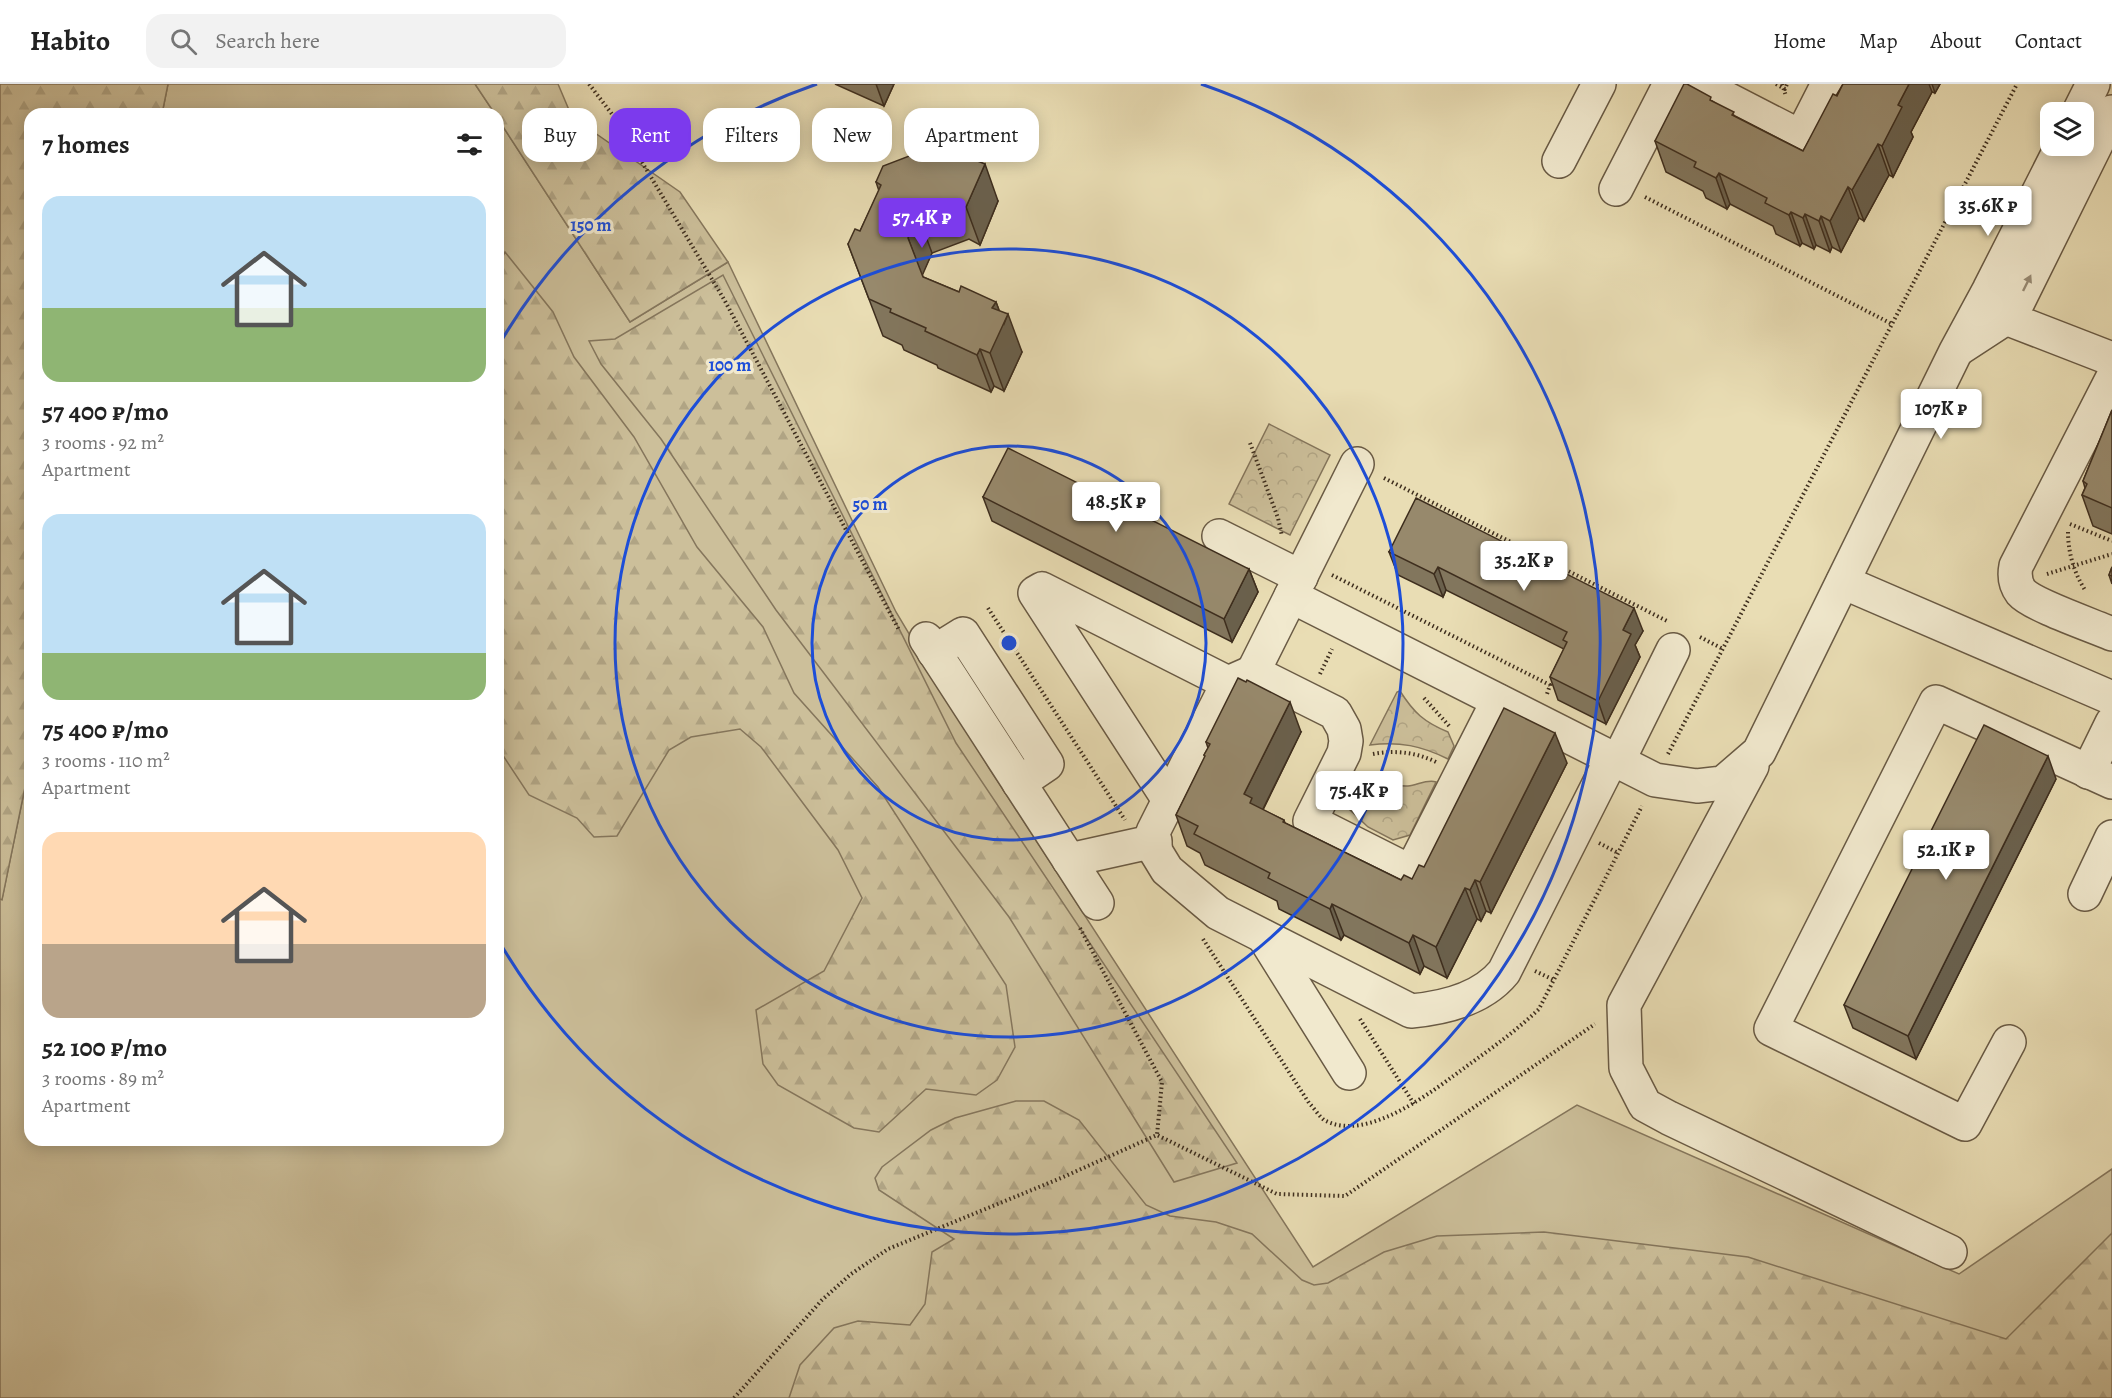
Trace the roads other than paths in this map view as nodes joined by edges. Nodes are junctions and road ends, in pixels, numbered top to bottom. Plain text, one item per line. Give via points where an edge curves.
1 (1599, 84) edge
2 (1670, 84) edge
3 (1698, 84) edge
4 (1828, 84) edge
5 (2093, 84) edge
6 (2084, 102) edge
7 (2112, 112) edge
8 (2057, 156) edge
9 (1559, 161) dead end
10 (1629, 192) road end
11 (2006, 318) junction
12 (1956, 351) junction
13 (2112, 359) edge
14 (2112, 379) edge
15 (1357, 464) road end
16 (1220, 536) dead end
17 (1297, 577) junction
18 (1843, 582) junction
19 (2112, 634) edge
20 (1681, 636) road end
21 (920, 642) road end
22 (1240, 677) junction
23 (2112, 698) edge
24 (1498, 701) junction
25 (2112, 723) edge
26 (1759, 752) junction
27 (1615, 760) junction
28 (2100, 777) edge
29 (1169, 800) junction
30 (2112, 837) edge
31 (1155, 841) junction
32 (1069, 860) junction
33 (2085, 894) dead end
34 (1086, 911) road end
35 (1264, 937) junction
36 (2009, 1042) dead end
37 (1349, 1073) dead end
38 (1950, 1252) dead end

1 - 9 street
2 - 10 street
3 - 4 street via 1801,137
5 - 6 street
11 -> 7 street via 2018,302
8 - 12 street
11 - 12 street
11 - 13 street
12 - 18 street
14 - 19 street via 2016,566 2015,580 2029,599
15 - 17 street
16 - 17 street
17 - 22 street
17 - 24 street via 1345,624
18 - 23 street
18 - 26 street
20 - 27 street
21 - 32 street via 963,634 1047,764 1019,783
22 - 24 street via 1307,699 1335,713 1344,729 1344,753 1310,821 1411,872
22 - 29 street
22 - 29 street via 1042,589 1035,593
24 - 27 street
25 - 28 street
26 - 27 street via 1723,783 1697,786 1655,780
26 - 38 street via 1624,1005 1626,1068 1645,1105
27 - 35 street via 1504,972 1494,985 1471,997 1437,1009 1411,1011
28 - 36 street via 1936,702 1771,1029 1965,1124
29 - 31 street via 1153,832
30 - 33 street
31 - 32 street
31 - 35 street via 1156,852 1167,870 1218,914
32 - 34 street
35 - 37 street

